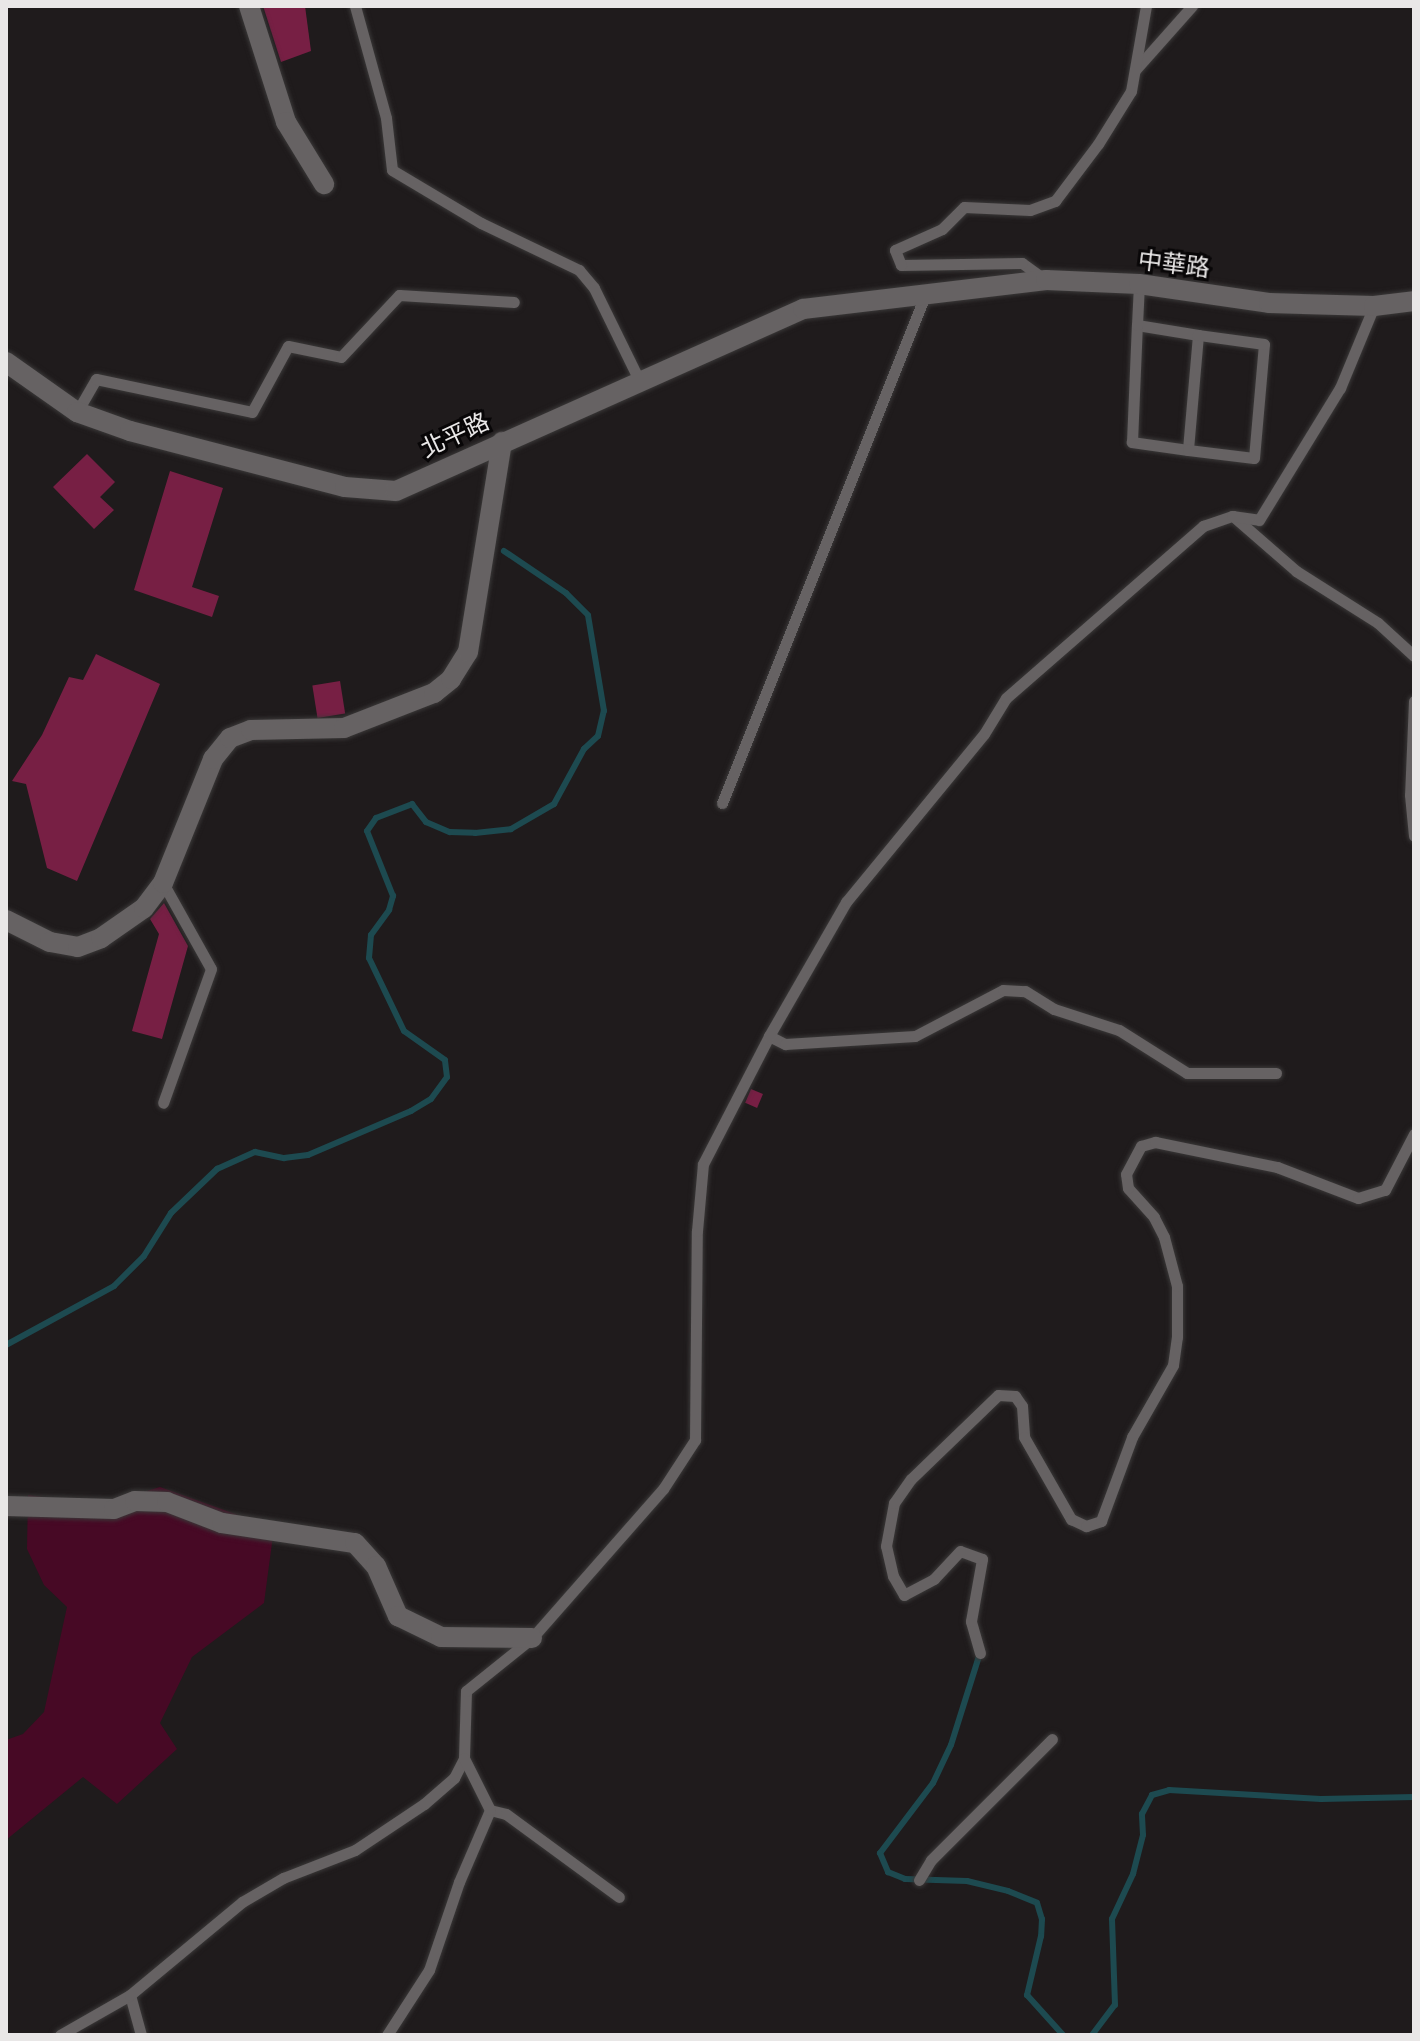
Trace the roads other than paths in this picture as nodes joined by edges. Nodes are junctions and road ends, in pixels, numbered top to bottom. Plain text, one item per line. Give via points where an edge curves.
1 (249, 6) edge
2 (355, 6) edge
3 (1146, 6) edge
4 (1192, 6) edge
5 (1136, 70) junction
6 (324, 184) dead end
7 (1046, 280) junction
8 (1139, 284) junction
9 (926, 293) junction
10 (1414, 301) edge
11 (514, 302) dead end
12 (1374, 306) junction
13 (1137, 325) junction
14 (1198, 335) junction
15 (6, 362) edge
16 (640, 382) junction
17 (77, 412) junction
18 (502, 442) junction
19 (1188, 450) junction
20 (1232, 516) junction
21 (1414, 656) edge
22 (1414, 701) edge
23 (722, 803) dead end
24 (1414, 836) edge
25 (163, 883) junction
26 (6, 920) edge
27 (769, 1036) junction
28 (1276, 1073) dead end
29 (163, 1103) dead end
30 (1414, 1134) edge
31 (6, 1506) edge
32 (532, 1638) junction
33 (980, 1653) dead end
34 (1052, 1739) dead end
35 (464, 1758) junction
36 (490, 1810) junction
37 (919, 1880) dead end
38 (619, 1897) dead end
39 (130, 1995) junction
40 (60, 2035) edge
41 (141, 2035) edge
42 (387, 2035) edge

1 - 6 street via 286,122
2 - 16 lane via 386,118 392,170 481,223 579,270 594,288
3 - 5 lane
4 - 5 lane
5 - 7 lane via 1131,91 1055,201 1030,210 964,207 942,229 895,250 901,265 1022,263
7 - 8 street, 中華路
7 - 9 street, 中華路
8 - 12 street, 中華路 via 1269,303
8 - 13 lane
9 - 16 street, 北平路 via 803,309
9 - 23 lane
10 - 12 street, 中華路
11 - 17 lane via 399,295 341,357 288,346 252,412 96,379
12 - 20 lane via 1340,388 1259,520
13 - 14 lane
13 - 19 lane via 1132,442
14 - 19 lane
14 - 19 lane via 1264,344 1263,358 1254,458
15 - 17 street, 北平路
16 - 18 street, 北平路
17 - 18 street, 北平路 via 130,431 345,487 396,491
18 - 25 street via 468,652 451,679 434,693 344,728 251,730 230,738 213,759
20 - 21 lane via 1296,571 1378,623
20 - 27 lane via 1203,526 1006,698 984,734 846,902
22 - 24 lane
25 - 26 street via 123,926 78,947 50,942
25 - 29 lane via 211,969
27 - 28 lane via 785,1044 915,1036 1003,990 1025,991 1054,1009 1119,1030 1187,1073
27 - 32 lane via 703,1164 697,1231 695,1440 663,1489
30 - 33 lane via 1385,1190 1358,1198 1277,1167 1155,1142 1141,1146 1126,1174 1128,1188 1164,1237 1177,1286 1177,1337 1173,1365 1132,1437 1101,1521 1086,1526 1071,1519 1024,1437 1022,1406 1015,1396 998,1395 911,1479 894,1503 886,1546 904,1595 934,1579 960,1551 982,1559 971,1621
31 - 32 street via 114,1509 135,1501 167,1502 222,1523 355,1543 376,1566 398,1616 441,1637
32 - 35 lane via 466,1691
34 - 37 lane via 931,1860
35 - 36 lane
35 - 39 lane via 454,1778 424,1804 355,1850 283,1878 242,1902
36 - 38 lane via 506,1814
36 - 42 lane via 429,1970
39 - 40 lane
39 - 41 lane

